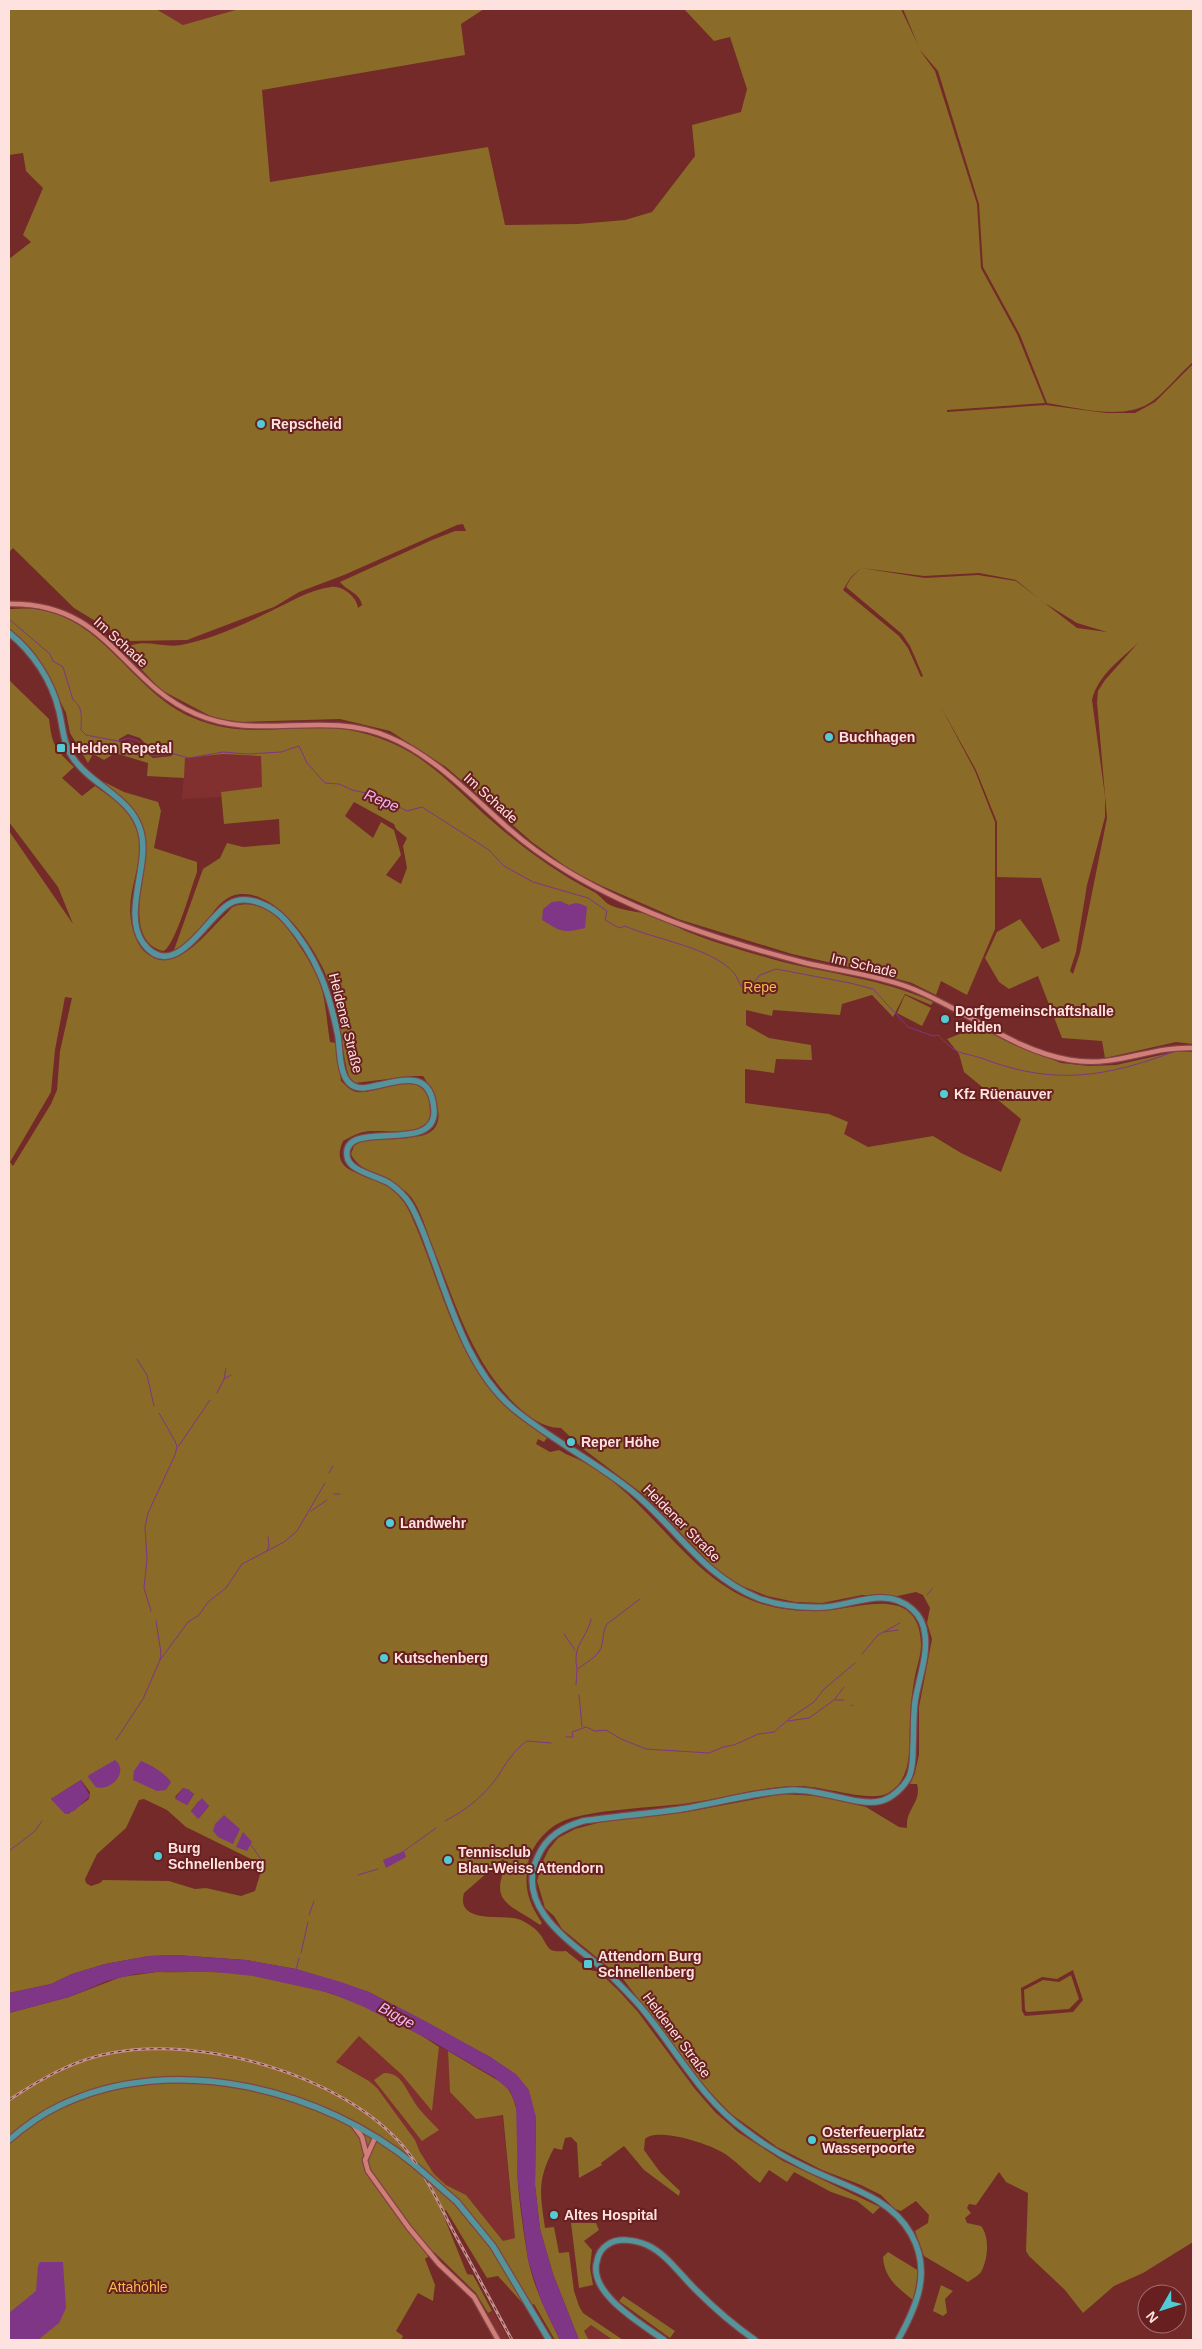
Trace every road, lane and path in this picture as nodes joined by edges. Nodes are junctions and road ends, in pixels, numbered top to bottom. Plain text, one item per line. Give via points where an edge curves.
1 (9, 604) edge
2 (9, 633) edge
3 (1193, 1048) edge
4 (354, 2126) junction
5 (375, 2138) junction
6 (9, 2140) edge
7 (366, 2153) junction
8 (498, 2340) edge
9 (549, 2340) edge
10 (664, 2340) edge
11 (755, 2340) edge
12 (898, 2340) edge

1 - 3 street, Im Schade via 50,609 78,620 105,639 173,702 213,721 251,727 326,723 377,732 398,741 444,772 539,852 585,881 647,910 769,953 911,988 1027,1047 1072,1060 1111,1062 1175,1048
2 - 12 main road, Heldener Straße via 26,649 44,674 59,708 69,752 77,764 124,804 138,822 143,846 136,920 139,936 148,949 164,955 176,954 193,941 222,908 234,901 246,900 267,906 286,920 321,973 330,997 343,1072 348,1082 363,1088 412,1080 428,1089 434,1112 428,1129 360,1139 349,1146 347,1159 355,1167 386,1181 409,1202 465,1342 481,1370 511,1407 611,1474 643,1500 715,1574 742,1591 769,1602 803,1607 888,1598 906,1604 920,1618 925,1645 915,1705 913,1759 909,1777 890,1797 874,1802 820,1791 791,1790 584,1821 568,1825 552,1836 537,1858 532,1885 536,1900 549,1922 628,1993 699,2086 733,2121 801,2166 878,2201 904,2224 916,2243 923,2271 916,2305
4 - 5 main road
4 - 6 main road via 318,2107 262,2090 219,2082 161,2081 107,2088 72,2100 37,2118
4 - 7 street via 362,2137
5 - 7 street
5 - 9 main road, bridge via 409,2160 457,2202 493,2246
7 - 8 street via 366,2166 371,2175 442,2268 474,2297
10 - 11 main road via 613,2302 600,2285 596,2265 601,2250 609,2243 628,2240 657,2251 696,2291

